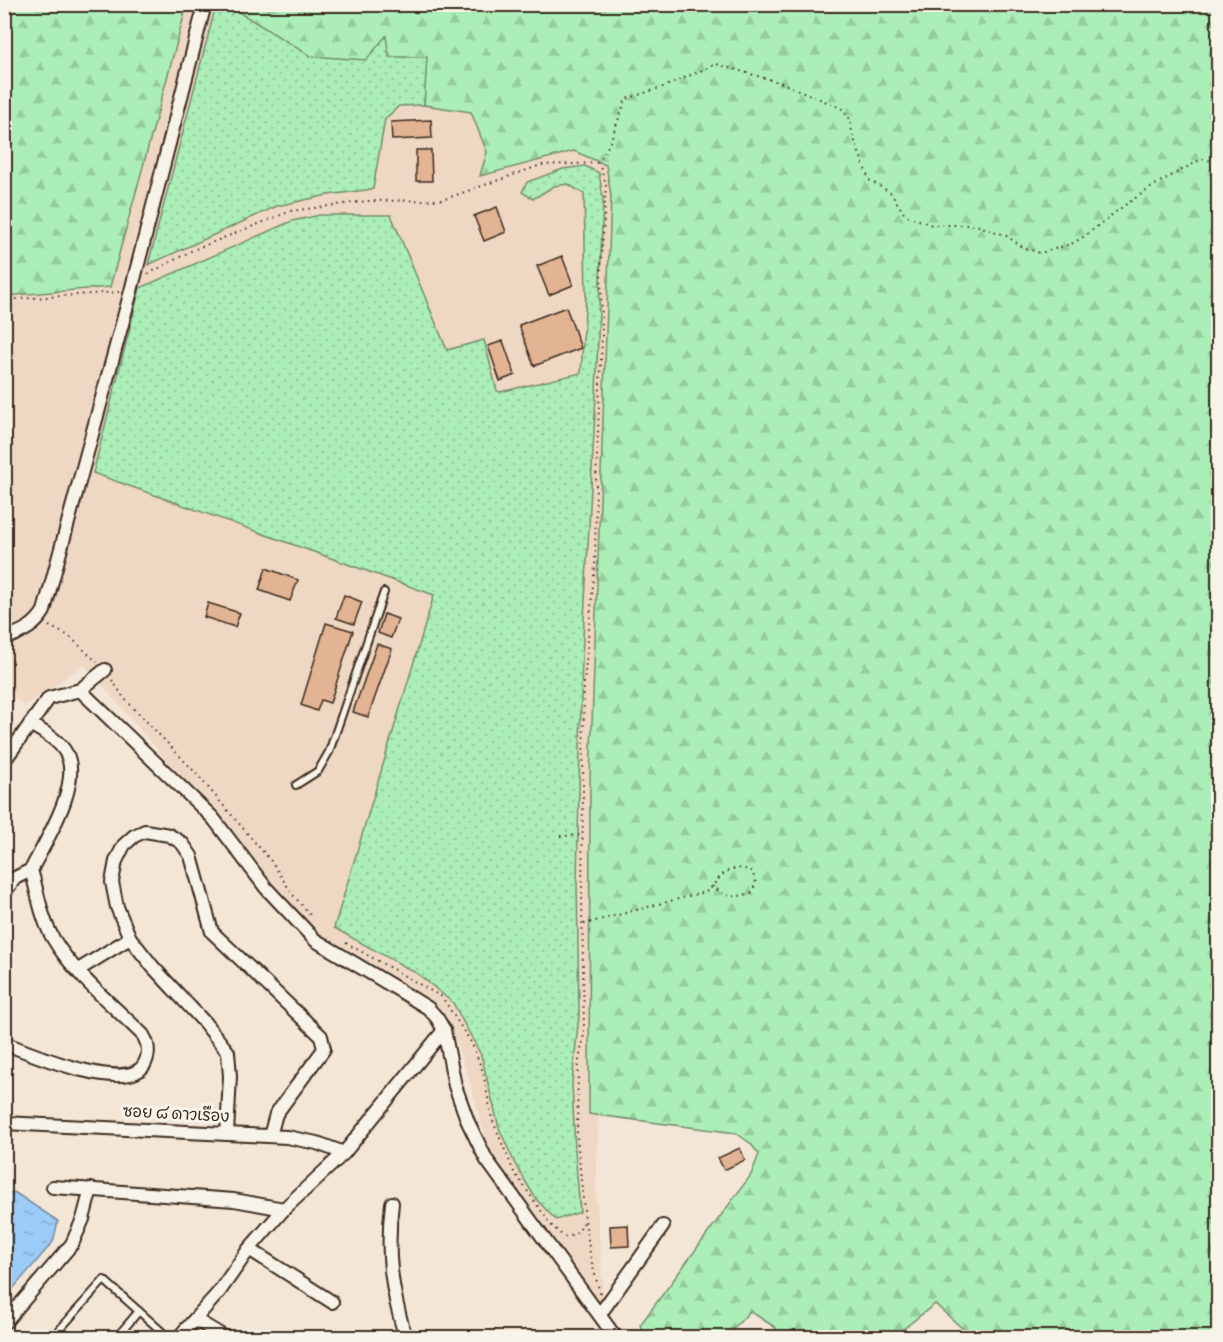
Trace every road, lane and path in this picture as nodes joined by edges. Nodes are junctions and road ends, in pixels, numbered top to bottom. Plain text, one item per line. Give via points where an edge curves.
1 (205, 4) edge
2 (1218, 162) edge
3 (599, 163) junction
4 (132, 285) junction
5 (4, 300) edge
6 (384, 592) dead end
7 (38, 621) junction
8 (4, 639) edge
9 (105, 670) junction
10 (80, 690) junction
11 (30, 724) junction
12 (4, 761) edge
13 (296, 785) dead end
14 (583, 835) junction
15 (560, 836) dead end
16 (31, 870) junction
17 (712, 886) junction
18 (4, 893) edge
19 (314, 920) dead end
20 (584, 924) junction
21 (130, 938) junction
22 (340, 939) dead end
23 (78, 970) junction
24 (444, 1030) junction
25 (4, 1042) edge
26 (4, 1123) edge
27 (227, 1134) junction
28 (270, 1136) junction
29 (344, 1153) junction
30 (53, 1187) dead end
31 (91, 1189) junction
32 (392, 1203) dead end
33 (284, 1209) junction
34 (585, 1220) junction
35 (663, 1226) dead end
36 (249, 1249) junction
37 (332, 1302) dead end
38 (139, 1311) junction
39 (600, 1314) junction
40 (196, 1320) junction
41 (4, 1323) edge
42 (608, 1326) junction
43 (52, 1338) edge
44 (116, 1338) edge
45 (169, 1338) edge
46 (178, 1338) edge
47 (226, 1338) edge
48 (406, 1338) edge
49 (600, 1338) edge
50 (616, 1338) edge

1 - 4 street
2 - 3 path via 1202,159 1158,183 1082,238 1040,253 976,225 932,225 904,215 891,193 869,180 849,117 841,108 782,83 716,64 626,99
3 - 4 path via 541,165 442,201 368,201 291,211 193,250
3 - 14 path via 606,184 595,564 584,682
4 - 5 path
4 - 7 street via 44,611
6 - 13 lane via 328,752 318,771
7 - 8 street
7 - 9 path via 69,636
9 - 10 street
9 - 19 path via 124,698 194,771 271,861
10 - 11 street via 49,698
10 - 24 street via 213,818 266,888 315,940 428,1008
11 - 12 street
11 - 16 street via 56,741 67,755 69,768 69,786 63,803
14 - 15 path
14 - 20 path
16 - 18 street via 15,878
16 - 23 street via 53,940
17 - 17 path via 736,867 752,871 756,883 751,893 735,897
17 - 20 path via 708,891
20 - 34 path via 584,1035 578,1065 577,1137
21 - 23 street
21 - 27 street via 228,1052
21 - 28 street via 112,882 116,861 134,836 145,831 169,835 182,843 191,856 212,932 321,1036 324,1049 276,1114
22 - 34 path via 442,997 472,1044 483,1072 492,1119 514,1172 564,1237 573,1236
23 - 25 street via 143,1035 149,1046 141,1070 132,1074 100,1073 40,1058
24 - 29 street
24 - 39 street via 456,1086 486,1159
26 - 27 street, ซอย ๘ ดาวเรือง
27 - 28 street, ซอย ๘ ดาวเรือง
28 - 29 street, ซอย ๘ ดาวเรือง via 317,1143
29 - 33 street
30 - 31 street
31 - 33 street via 234,1200
31 - 41 street via 72,1244
32 - 48 street via 390,1264 395,1302
33 - 36 street
34 - 39 path
35 - 39 street
36 - 37 street
36 - 40 street
38 - 43 lane via 104,1280
38 - 44 lane
38 - 45 lane
39 - 42 street
40 - 46 street
40 - 47 street
42 - 49 street
42 - 50 street

